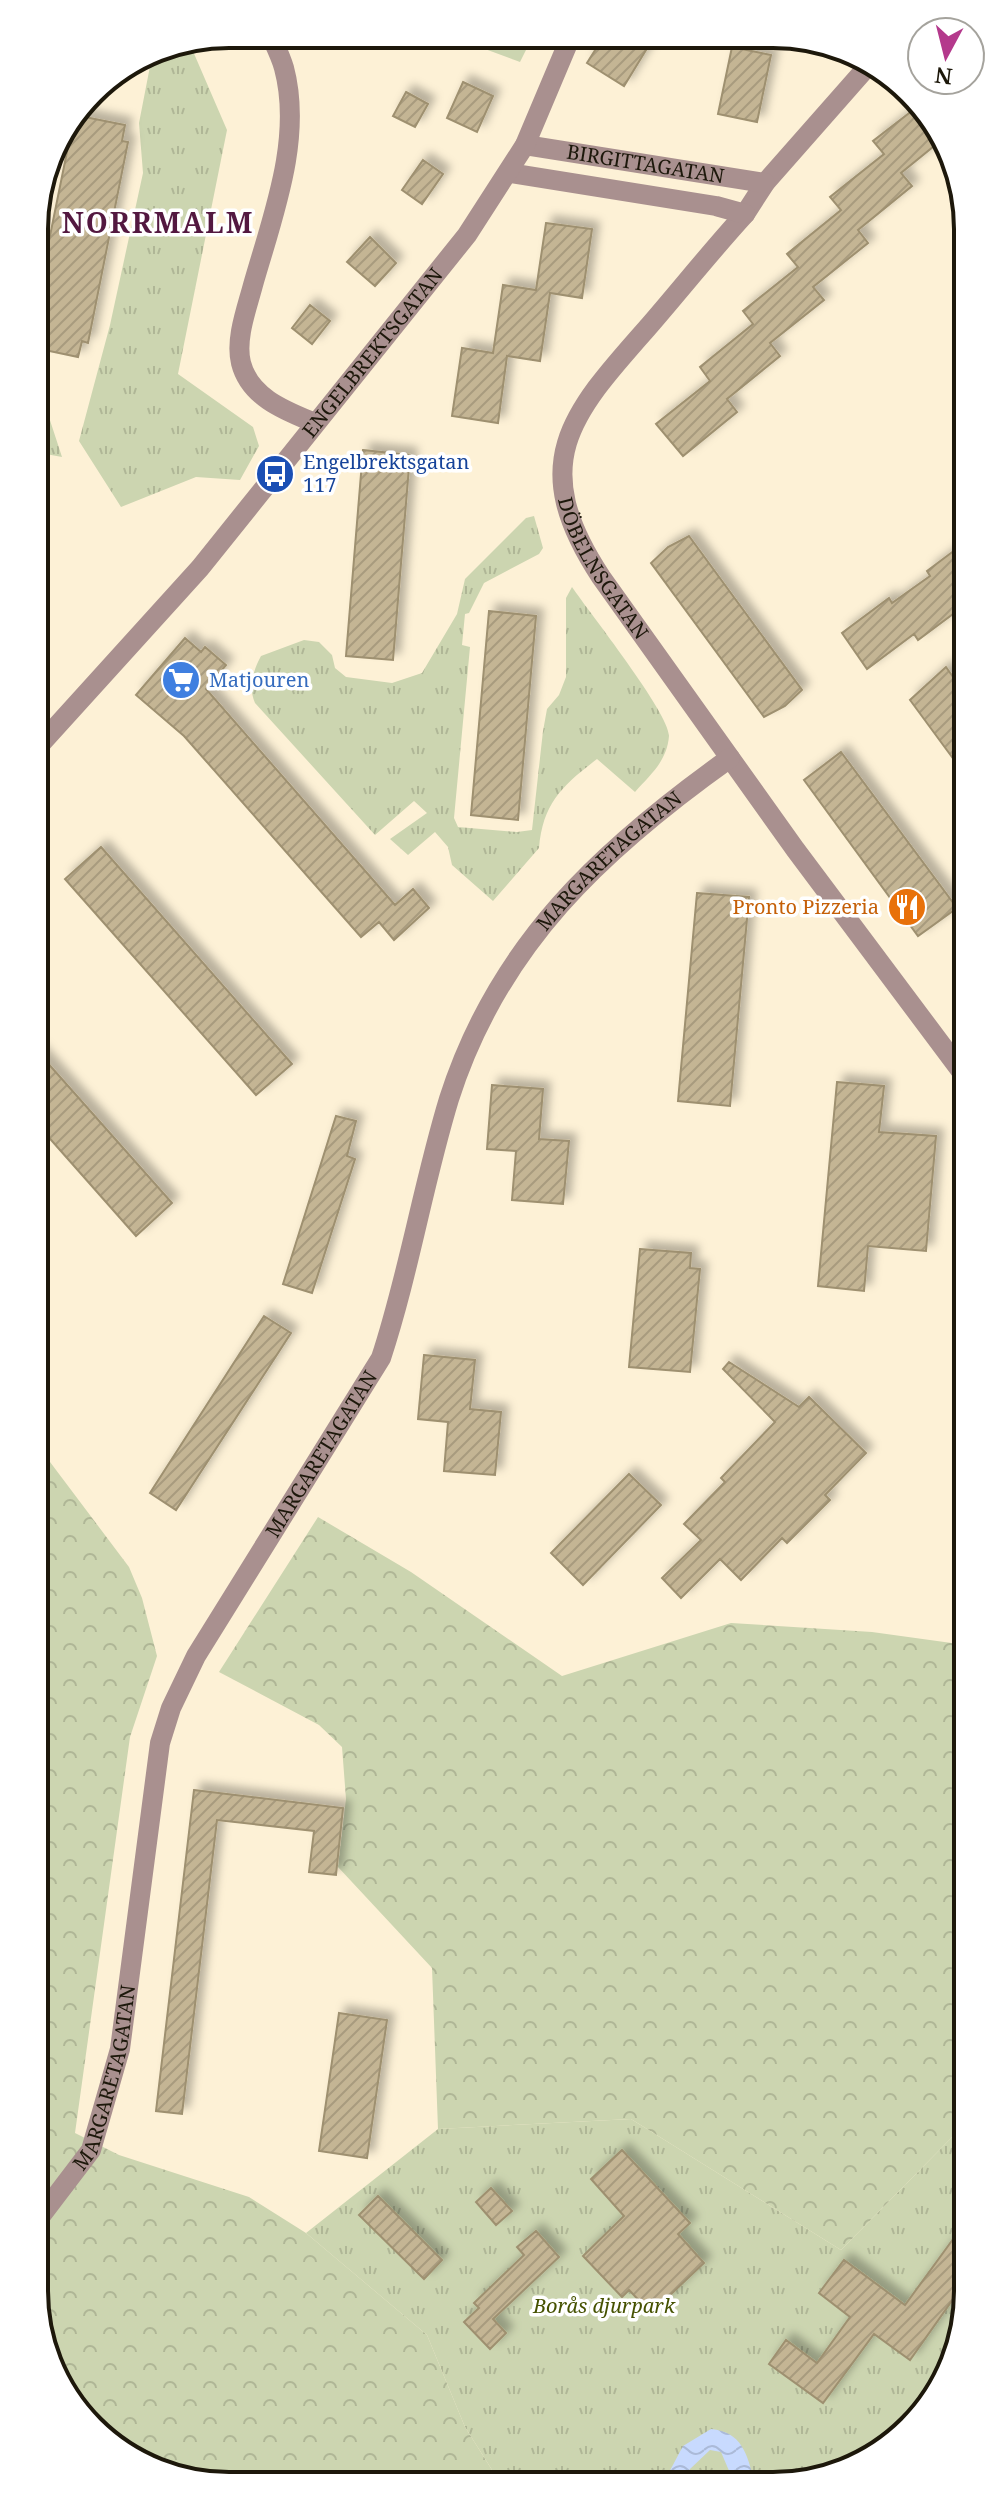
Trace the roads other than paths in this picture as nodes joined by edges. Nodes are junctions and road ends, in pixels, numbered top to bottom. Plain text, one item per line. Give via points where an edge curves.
1 (276, 48) edge
2 (565, 48) edge
3 (862, 73) edge
4 (525, 145) junction
5 (510, 173) junction
6 (765, 183) junction
7 (745, 214) junction
8 (315, 423) junction
9 (48, 736) edge
10 (730, 758) junction
11 (954, 1061) edge
12 (48, 2206) edge

1 - 8 street via 285,69 288,143 242,326 241,363 253,387 275,406
2 - 4 street, ENGELBREKTSGATAN
3 - 6 street, DÖBELNSGATAN
4 - 5 street, ENGELBREKTSGATAN
4 - 6 street, BIRGITTAGATAN
5 - 7 street, BIRGITTAGATAN
5 - 8 street, ENGELBREKTSGATAN via 383,344
6 - 7 street, DÖBELNSGATAN
7 - 10 street, DÖBELNSGATAN via 598,384 577,415 562,484 577,541
8 - 9 street, ENGELBREKTSGATAN via 200,568
10 - 11 street, DÖBELNSGATAN
10 - 12 street, MARGARETAGATAN via 640,826 571,889 523,949 476,1032 450,1098 381,1358 196,1656 171,1708 160,1743 116,2062 91,2150

